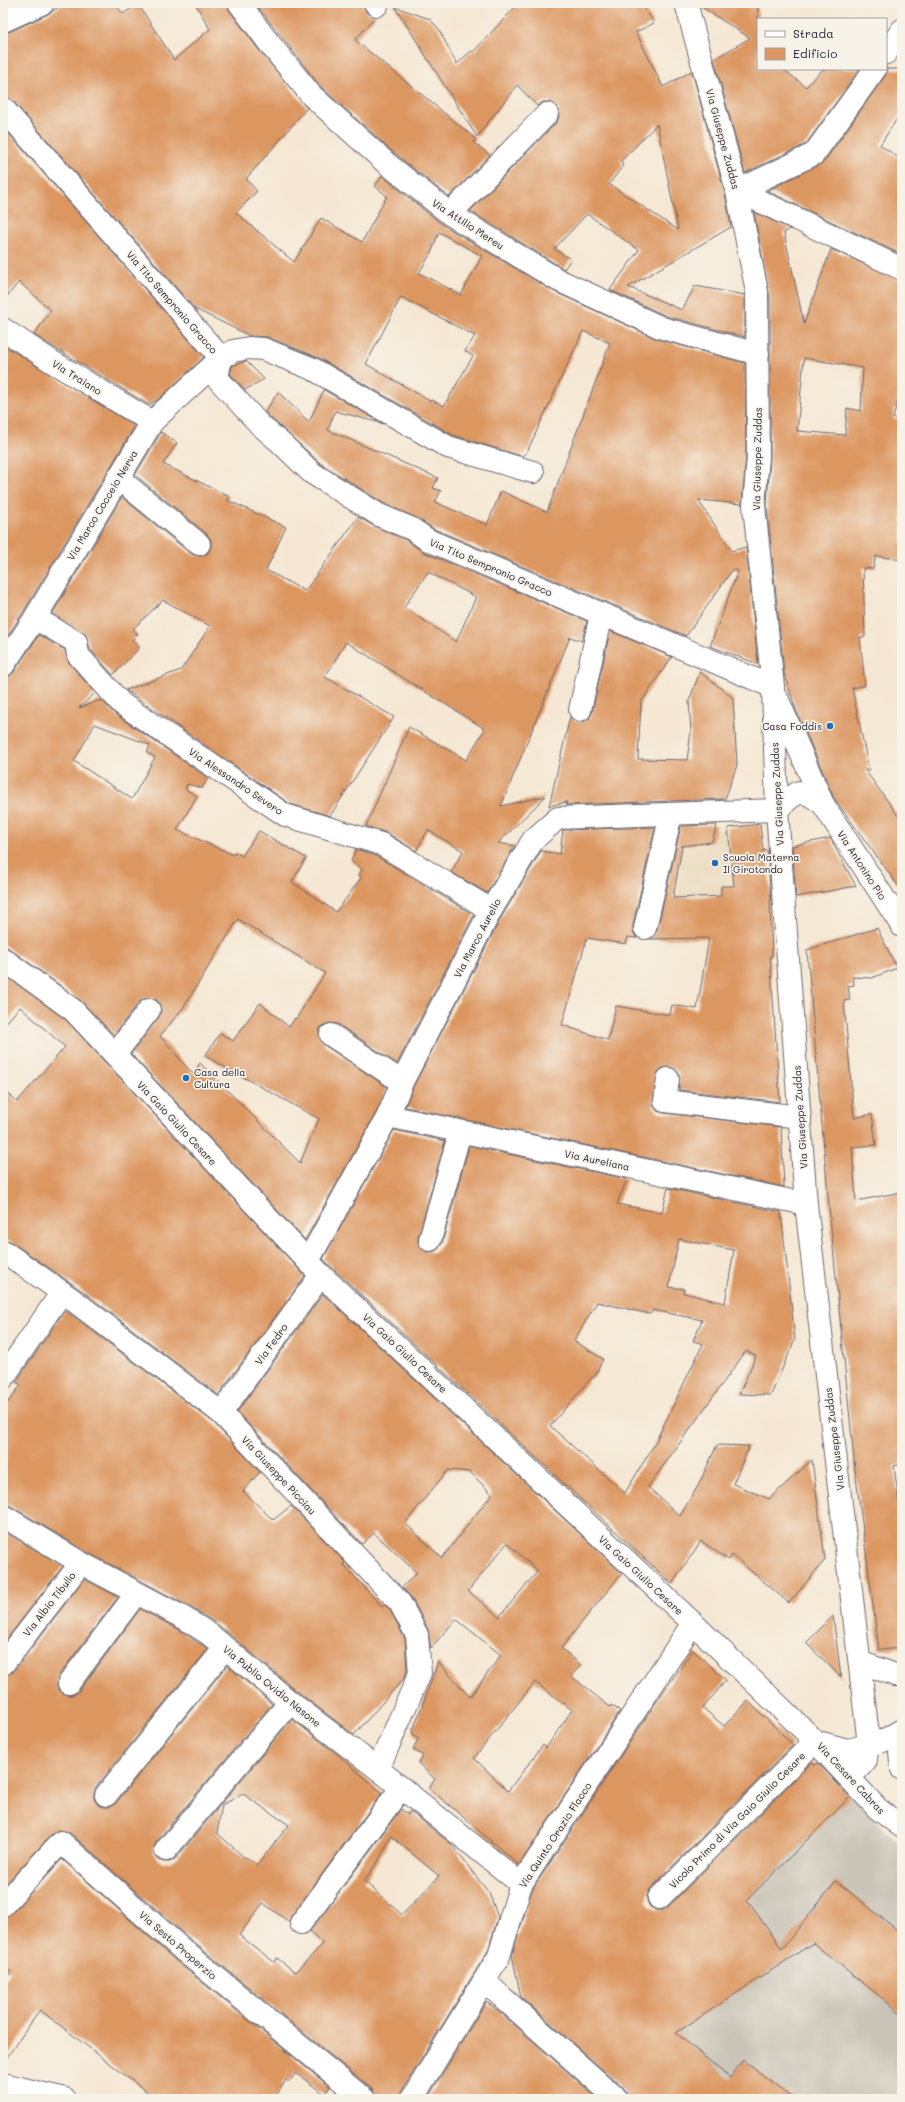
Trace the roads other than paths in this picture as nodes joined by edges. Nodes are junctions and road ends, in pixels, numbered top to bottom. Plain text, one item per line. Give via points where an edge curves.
1 (43, 3) edge
2 (239, 3) edge
3 (686, 3) edge
4 (3, 21) edge
5 (902, 30) edge
6 (887, 52) edge
7 (874, 70) edge
8 (3, 108) edge
9 (547, 114) dead end
10 (744, 187) junction
11 (450, 214) junction
12 (902, 269) edge
13 (3, 329) edge
14 (758, 354) junction
15 (221, 358) junction
16 (152, 422) junction
17 (533, 472) dead end
18 (118, 478) junction
19 (199, 544) dead end
20 (601, 614) junction
21 (35, 618) junction
22 (3, 666) edge
23 (773, 687) junction
24 (580, 710) dead end
25 (823, 804) junction
26 (777, 810) junction
27 (671, 814) junction
28 (491, 910) junction
29 (902, 926) edge
30 (645, 928) dead end
31 (3, 959) edge
32 (149, 1010) dead end
33 (331, 1035) dead end
34 (115, 1054) junction
35 (668, 1079) dead end
36 (402, 1082) junction
37 (388, 1116) junction
38 (800, 1117) junction
39 (460, 1132) junction
40 (806, 1204) junction
41 (430, 1240) dead end
42 (3, 1251) edge
43 (314, 1268) junction
44 (62, 1292) junction
45 (3, 1378) edge
46 (221, 1413) junction
47 (3, 1516) edge
48 (81, 1563) junction
49 (136, 1594) junction
50 (693, 1623) junction
51 (225, 1648) junction
52 (860, 1662) junction
53 (3, 1664) edge
54 (902, 1675) edge
55 (69, 1683) dead end
56 (290, 1702) junction
57 (902, 1730) edge
58 (815, 1741) junction
59 (867, 1746) junction
60 (378, 1769) junction
61 (902, 1769) edge
62 (845, 1773) junction
63 (401, 1788) junction
64 (106, 1795) dead end
65 (902, 1827) edge
66 (166, 1850) dead end
67 (521, 1884) junction
68 (659, 1898) dead end
69 (3, 1905) edge
70 (301, 1924) dead end
71 (484, 1981) junction
72 (3, 2084) edge
73 (65, 2099) edge
74 (364, 2099) edge
75 (412, 2099) edge
76 (617, 2099) edge

1 - 4 street
2 - 11 street, Via Attilio Mereu via 311,95 385,162
3 - 10 street, Via Giuseppe Zuddas
5 - 6 street
7 - 10 street via 814,154
8 - 15 street, Via Tito Sempronio Gracco
9 - 11 street
10 - 12 street via 755,198
10 - 14 street, Via Giuseppe Zuddas via 757,292
11 - 14 street, Via Attilio Mereu via 558,280 662,328
13 - 16 street, Via Traiano
14 - 23 street, Via Giuseppe Zuddas via 758,456 754,506
15 - 16 street, Via Marco Cocceio Nerva
15 - 17 street, Via Marco Cocceio Nerva via 233,351 263,349 313,369 448,447
15 - 20 street, Via Tito Sempronio Gracco via 217,378 260,425 312,474 379,515 412,529 428,540
16 - 18 street, Via Marco Cocceio Nerva
18 - 19 street
18 - 21 street, Via Marco Cocceio Nerva
20 - 23 street, Via Tito Sempronio Gracco
20 - 24 street
21 - 22 street, Via Marco Cocceio Nerva
21 - 28 street, Via Alessandro Severo via 76,642 78,655 122,704 285,815 381,844
23 - 25 street, Via Antonino Pio
23 - 26 street, Via Giuseppe Zuddas
25 - 26 street, Via Antonino Pio via 810,795 799,792
25 - 29 street, Via Antonino Pio
26 - 27 street, Via Marco Aurelio
26 - 38 street, Via Giuseppe Zuddas
27 - 28 street, Via Marco Aurelio via 558,818 533,840
27 - 30 street
28 - 36 street, Via Marco Aurelio
31 - 34 street, Via Gaio Giulio Cesare via 73,1010
32 - 34 street
33 - 36 street
34 - 43 street, Via Gaio Giulio Cesare
35 - 38 street via 665,1101
36 - 37 street, Via Marco Aurelio
37 - 39 street, Via Aureliana
37 - 43 street, Via Marco Aurelio
38 - 40 street, Via Giuseppe Zuddas
39 - 40 street, Via Aureliana
39 - 41 street
40 - 52 street, Via Giuseppe Zuddas
42 - 44 street, Via Giuseppe Picciau
43 - 46 street, Via Fedro
43 - 50 street, Via Gaio Giulio Cesare
44 - 45 street
44 - 46 street, Via Giuseppe Picciau
46 - 60 street, Via Giuseppe Picciau via 400,1603 418,1635 420,1673
47 - 48 street, Via Publio Ovidio Nasone
48 - 49 street, Via Publio Ovidio Nasone
48 - 53 street, Via Albio Tibullo
49 - 51 street, Via Publio Ovidio Nasone via 184,1618
49 - 55 street
50 - 58 street, Via Gaio Giulio Cesare
50 - 67 street, Via Quinto Orazio Flacco
51 - 56 street, Via Publio Ovidio Nasone
51 - 64 street
52 - 54 street via 895,1675
52 - 59 street, Via Giuseppe Zuddas
56 - 60 street, Via Publio Ovidio Nasone
56 - 66 street
57 - 59 street, Via Cesare Cabras via 883,1741
57 - 61 street, Via Cesare Cabras
58 - 59 street, Via Cesare Cabras via 848,1750
58 - 62 street, Via Cesare Cabras
58 - 68 street, Vicolo Primo di Via Gaio Giulio Cesare
59 - 62 street, Via Giuseppe Zuddas via 866,1760 857,1770
60 - 63 street, Via Publio Ovidio Nasone
62 - 65 street, Via Cesare Cabras via 878,1809
63 - 67 street, Via Publio Ovidio Nasone
63 - 70 street
67 - 71 street, Via Quinto Orazio Flacco via 499,1956
69 - 74 street, Via Sesto Properzio via 61,1842 184,1951
71 - 75 street, Via Quinto Orazio Flacco
71 - 76 street
72 - 73 street

